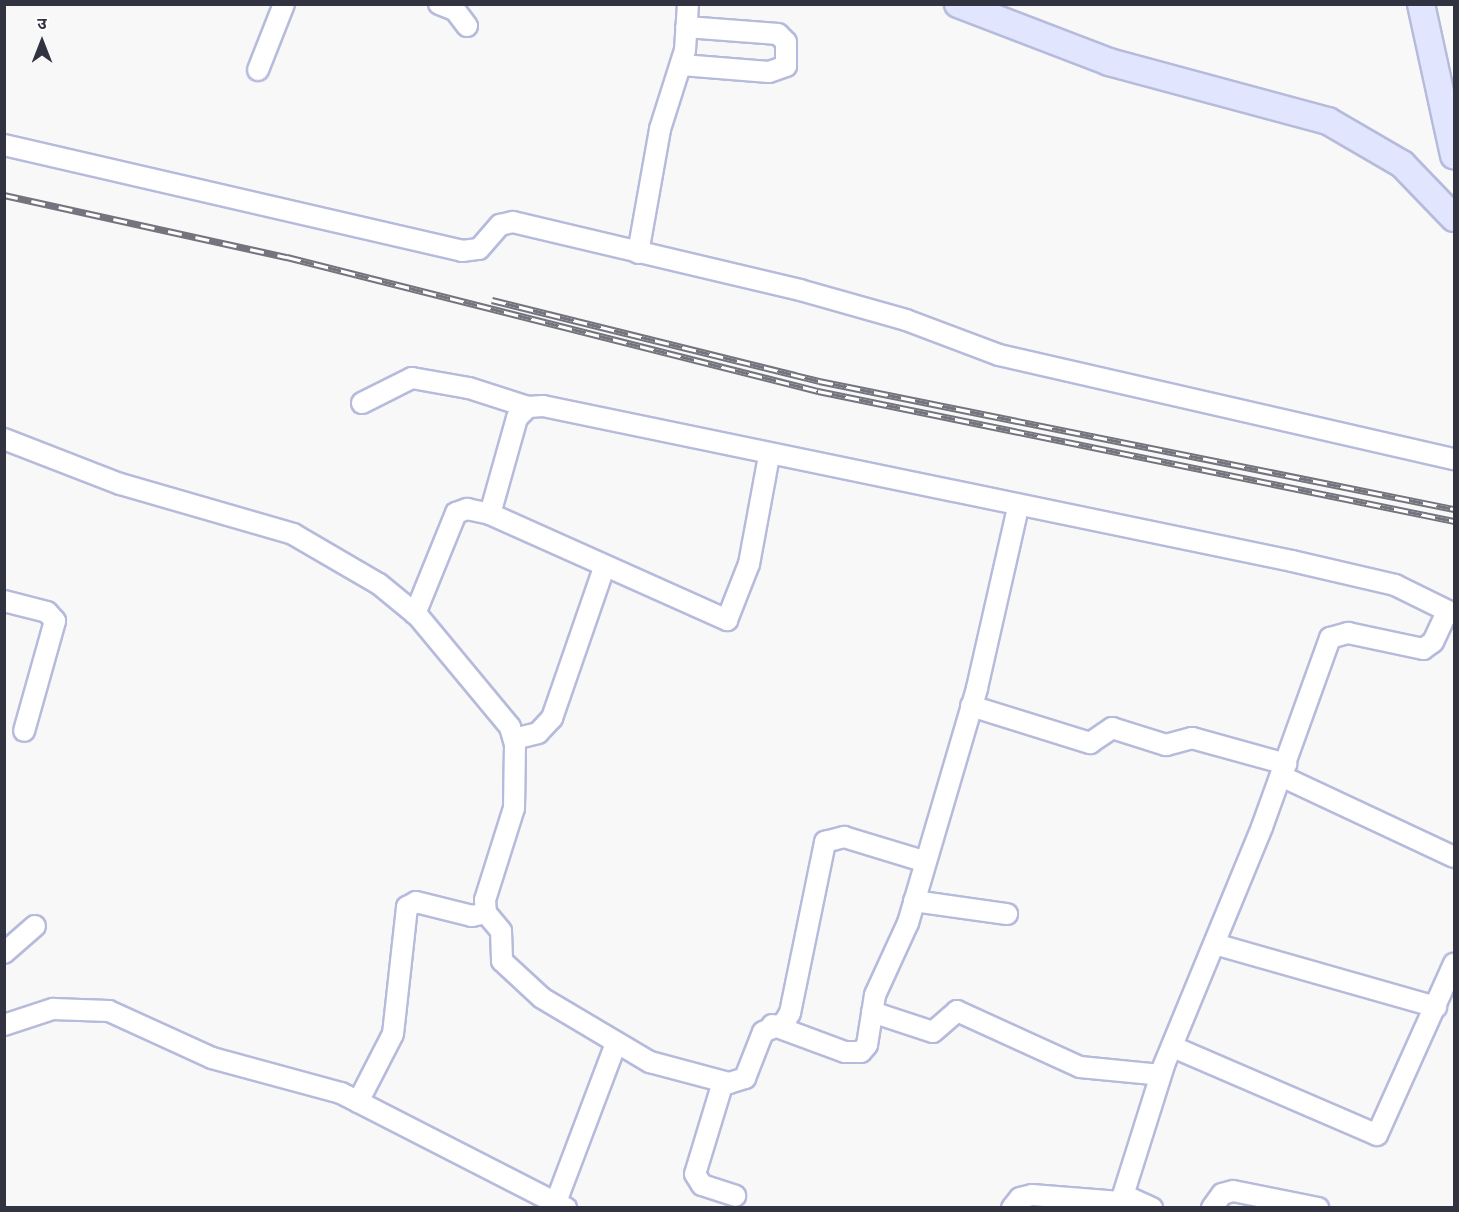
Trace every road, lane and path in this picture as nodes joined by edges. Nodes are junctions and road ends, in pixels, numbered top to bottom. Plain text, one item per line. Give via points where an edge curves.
1 (284, 4) edge
2 (439, 4) edge
3 (688, 4) edge
4 (958, 4) edge
5 (1421, 4) edge
6 (467, 26) dead end
7 (686, 27) junction
8 (682, 65) junction
9 (258, 70) dead end
10 (4, 145) edge
11 (1455, 155) edge
12 (1455, 218) edge
13 (638, 253) junction
14 (362, 403) dead end
15 (528, 407) junction
16 (4, 439) edge
17 (769, 456) junction
18 (1455, 459) edge
19 (1018, 507) junction
20 (490, 513) junction
21 (604, 568) junction
22 (4, 602) edge
23 (1453, 613) edge
24 (415, 614) junction
25 (971, 706) junction
26 (24, 731) dead end
27 (514, 739) junction
28 (1283, 770) junction
29 (1455, 857) edge
30 (923, 861) junction
31 (914, 901) junction
32 (486, 913) junction
33 (1007, 914) dead end
34 (35, 926) dead end
35 (1215, 944) junction
36 (4, 953) edge
37 (1455, 964) edge
38 (1436, 1007) junction
39 (872, 1012) junction
40 (4, 1025) edge
41 (772, 1025) junction
42 (616, 1043) junction
43 (1173, 1047) junction
44 (1161, 1075) junction
45 (723, 1082) junction
46 (358, 1102) junction
47 (735, 1196) dead end
48 (1121, 1202) edge
49 (561, 1205) edge
50 (1012, 1208) edge
51 (1152, 1208) edge
52 (1212, 1208) edge
53 (1318, 1208) edge

1 - 9 street
2 - 6 street via 455,10
3 - 7 street
4 - 12 main road via 1109,62 1328,121 1402,164
5 - 11 main road
7 - 8 street
7 - 8 street via 778,34 786,42 786,66 769,72
8 - 13 street via 660,129
10 - 13 street via 462,251 479,249 500,225 513,222
13 - 18 street via 906,320 999,355
14 - 15 street via 412,378 469,388
15 - 17 street via 633,421
15 - 20 street via 510,434
16 - 24 street via 120,484 293,534 379,584
17 - 19 street
17 - 21 street via 760,521 732,618 714,618
19 - 23 street via 1395,585
19 - 25 street via 1011,557
20 - 21 street
20 - 24 street via 467,509 456,513
21 - 27 street via 552,718 538,733
22 - 26 street via 47,612 55,621
23 - 28 street via 1423,648 1348,633 1330,638
24 - 27 street via 448,647
25 - 28 street via 1090,743 1112,728 1166,745 1192,738
25 - 30 street
27 - 32 street via 514,808 486,893
28 - 29 street
28 - 35 street
30 - 31 street
30 - 41 street via 844,837 825,842 790,1013 784,1023
31 - 33 street
31 - 39 street
32 - 42 street via 501,931 506,966 542,998
32 - 46 street via 472,916 416,902 407,907 393,1034
34 - 36 street
35 - 38 street
35 - 43 street
37 - 38 street
38 - 43 street via 1377,1135
39 - 41 street via 867,1045 856,1053
39 - 44 street via 933,1032 957,1011 1080,1067
40 - 46 street via 53,1009 109,1011 212,1058 318,1083
41 - 45 street via 759,1038 745,1078 736,1083
42 - 45 street via 650,1062
42 - 49 street
43 - 44 street
44 - 48 street
45 - 47 street via 695,1174 702,1185
46 - 49 street
48 - 50 street via 1032,1195 1020,1198
48 - 51 street
52 - 53 street via 1222,1194 1233,1191

